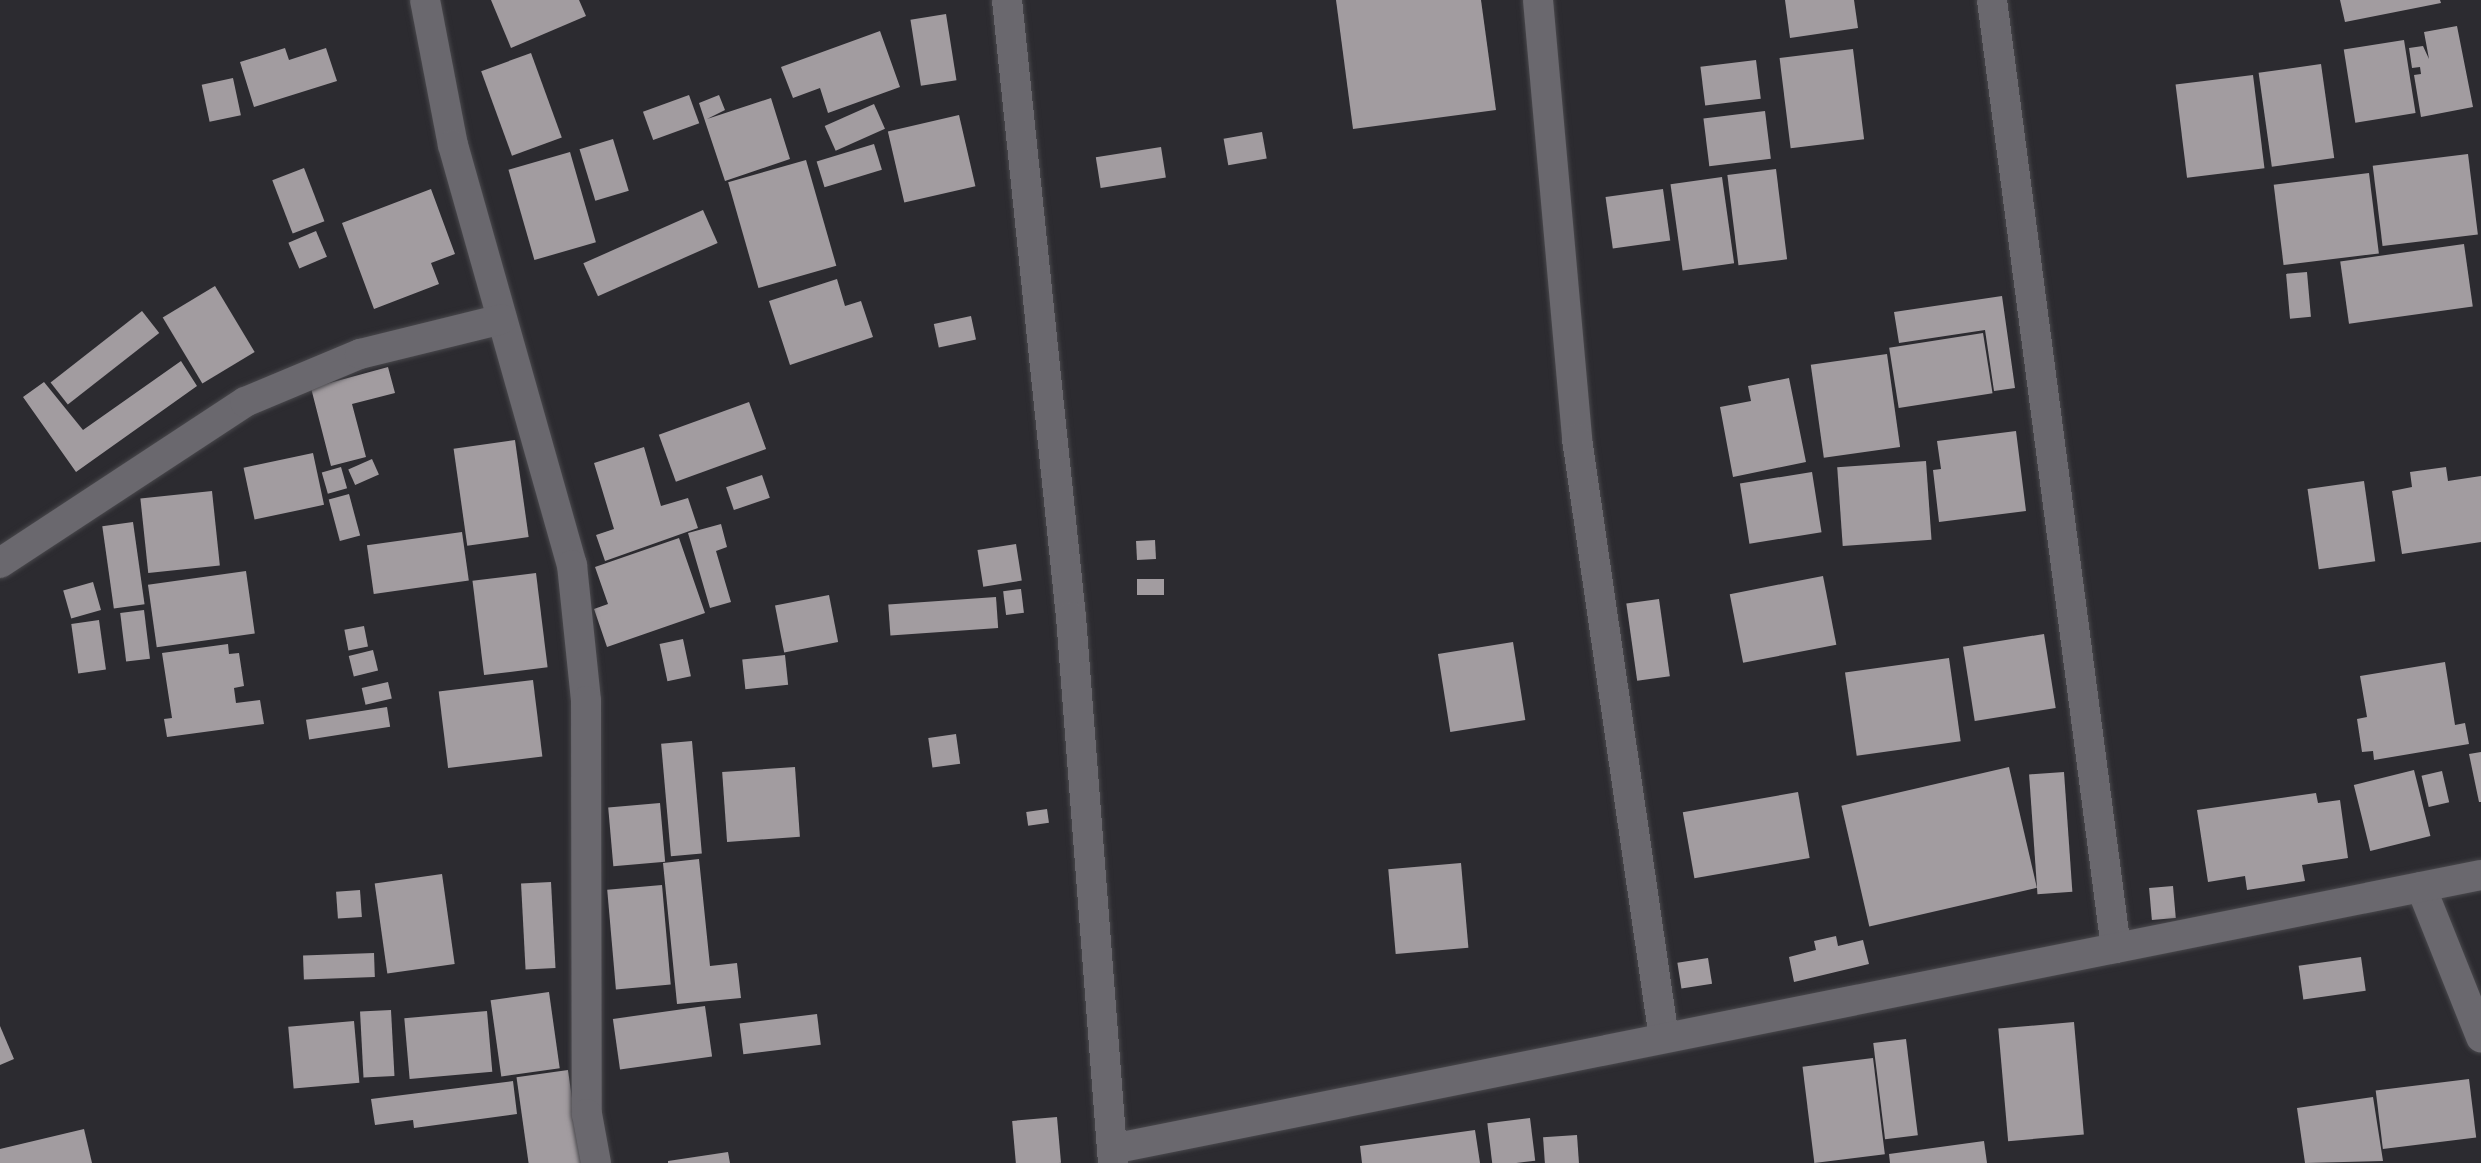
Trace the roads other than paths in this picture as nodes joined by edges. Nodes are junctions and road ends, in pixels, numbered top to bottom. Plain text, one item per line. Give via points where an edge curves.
1 (425, 0) edge
2 (1007, 0) edge
3 (1538, 0) edge
4 (1992, 0) edge
5 (502, 320) junction
6 (0, 563) edge
7 (2481, 875) edge
8 (2421, 887) junction
9 (2116, 948) junction
10 (1664, 1038) junction
11 (2481, 1038) edge
12 (1112, 1156) edge
13 (596, 1163) edge

1 - 5 street via 453,145
2 - 12 street via 1071,617
3 - 10 street via 1576,439
4 - 9 street
5 - 6 street via 360,354 245,402
5 - 13 street via 572,565 586,701 587,1114
7 - 8 street
8 - 9 street
8 - 11 street
9 - 10 street
10 - 12 street

